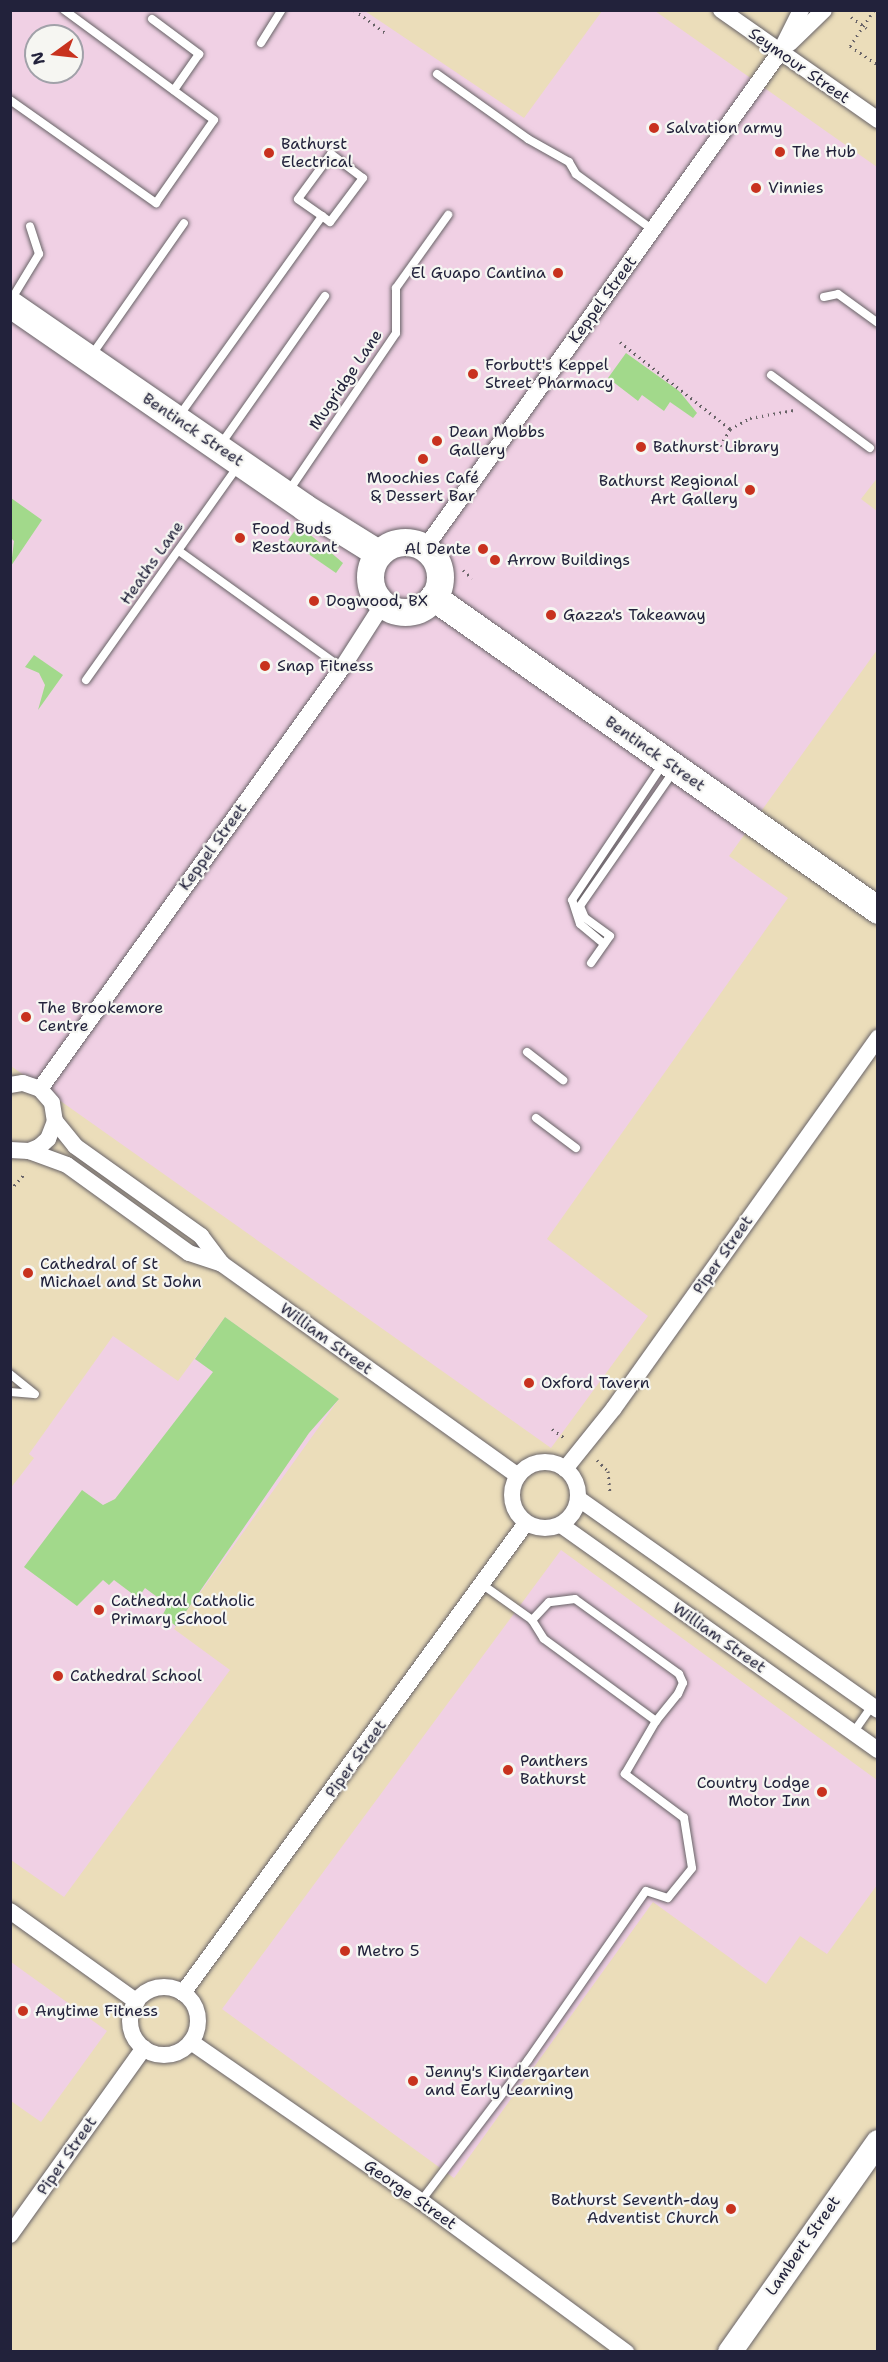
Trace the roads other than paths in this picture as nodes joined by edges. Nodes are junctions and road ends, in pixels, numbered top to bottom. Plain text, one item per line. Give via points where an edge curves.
1 (64, 10) edge
2 (282, 10) edge
3 (721, 10) edge
4 (801, 10) edge
5 (824, 10) edge
6 (152, 19) dead end
7 (261, 43) dead end
8 (780, 52) junction
9 (437, 74) dead end
10 (174, 90) junction
11 (10, 100) edge
12 (878, 120) edge
13 (448, 215) dead end
14 (322, 216) junction
15 (184, 223) dead end
16 (30, 226) dead end
17 (653, 230) junction
18 (325, 296) dead end
19 (824, 297) dead end
20 (10, 302) edge
21 (878, 323) edge
22 (89, 359) junction
23 (771, 375) dead end
24 (177, 418) junction
25 (219, 447) junction
26 (870, 448) dead end
27 (241, 462) junction
28 (286, 495) junction
29 (425, 548) junction
30 (179, 551) junction
31 (378, 553) junction
32 (433, 597) junction
33 (383, 604) junction
34 (342, 668) junction
35 (86, 680) dead end
36 (670, 764) junction
37 (878, 910) edge
38 (591, 963) dead end
39 (878, 1038) edge
40 (527, 1052) dead end
41 (563, 1080) dead end
42 (10, 1085) edge
43 (40, 1089) junction
44 (536, 1118) dead end
45 (55, 1121) junction
46 (576, 1148) dead end
47 (10, 1150) edge
48 (29, 1151) junction
49 (222, 1264) junction
50 (10, 1374) edge
51 (10, 1392) edge
52 (566, 1469) junction
53 (518, 1476) junction
54 (579, 1499) junction
55 (526, 1523) junction
56 (561, 1525) junction
57 (483, 1585) junction
58 (532, 1620) junction
59 (875, 1708) edge
60 (656, 1722) junction
61 (854, 1733) junction
62 (878, 1750) edge
63 (10, 1911) edge
64 (183, 1993) junction
65 (137, 2002) junction
66 (191, 2042) junction
67 (144, 2049) junction
68 (878, 2142) edge
69 (421, 2201) junction
70 (10, 2235) edge
71 (626, 2352) edge
72 (730, 2352) edge

1 - 10 lane
2 - 7 lane
3 - 8 street, Seymour Street
4 - 8 street, Keppel Street
5 - 8 street, Keppel Street
6 - 10 lane via 199,54
8 - 12 street, Seymour Street
8 - 17 street, Keppel Street
9 - 17 lane via 528,139 569,162 576,174
10 - 11 lane via 214,120 156,203
13 - 28 lane, Mugridge Lane via 396,288 396,333
14 - 14 lane via 298,199 331,154 363,177 330,222
14 - 24 lane
15 - 22 lane
16 - 20 lane via 39,254
17 - 29 street, Keppel Street
18 - 25 lane
19 - 21 lane via 838,294
20 - 22 main road, Bentinck Street
22 - 24 main road, Bentinck Street
23 - 26 lane
24 - 25 main road, Bentinck Street
25 - 27 main road, Bentinck Street
27 - 28 main road, Bentinck Street
27 - 30 lane, Heaths Lane
28 - 31 main road, Bentinck Street
29 - 31 main road via 406,541
29 - 32 main road via 438,565 438,587
30 - 34 lane
30 - 35 lane, Heaths Lane
31 - 33 main road via 369,574 370,585
32 - 33 main road via 425,606 404,612
32 - 36 main road, Bentinck Street
33 - 34 street, Keppel Street
34 - 43 street, Keppel Street
36 - 37 main road, Bentinck Street
36 - 38 lane via 572,900 580,924 604,944
39 - 52 street, Piper Street via 621,1399
40 - 41 lane
42 - 43 street via 23,1083
43 - 45 street, William Street via 52,1103
44 - 46 lane
45 - 48 street via 48,1138
45 - 49 street, William Street via 75,1146 201,1236
47 - 48 street, William Street
48 - 49 street, William Street via 67,1165 189,1253
49 - 53 street, William Street
50 - 51 lane via 35,1394
52 - 53 street via 556,1464 535,1464
52 - 54 street via 578,1488
53 - 55 street via 513,1501
54 - 56 street via 573,1514
54 - 59 street, William Street
55 - 56 street via 543,1529
55 - 57 street, Piper Street
56 - 61 street, William Street
57 - 58 lane
57 - 64 street, Piper Street
58 - 60 lane via 544,1640
58 - 60 lane via 549,1602 574,1599 679,1674 683,1683 678,1694
59 - 61 lane
60 - 69 lane via 625,1774 684,1818 692,1869 668,1898 646,1891 528,2060
61 - 62 street, William Street
63 - 65 street
64 - 65 street via 158,1988
64 - 66 street via 198,2016
65 - 67 street via 131,2027
66 - 67 street via 169,2055
66 - 69 street, George Street
67 - 70 street, Piper Street
68 - 72 main road, Lambert Street
69 - 71 street, George Street

